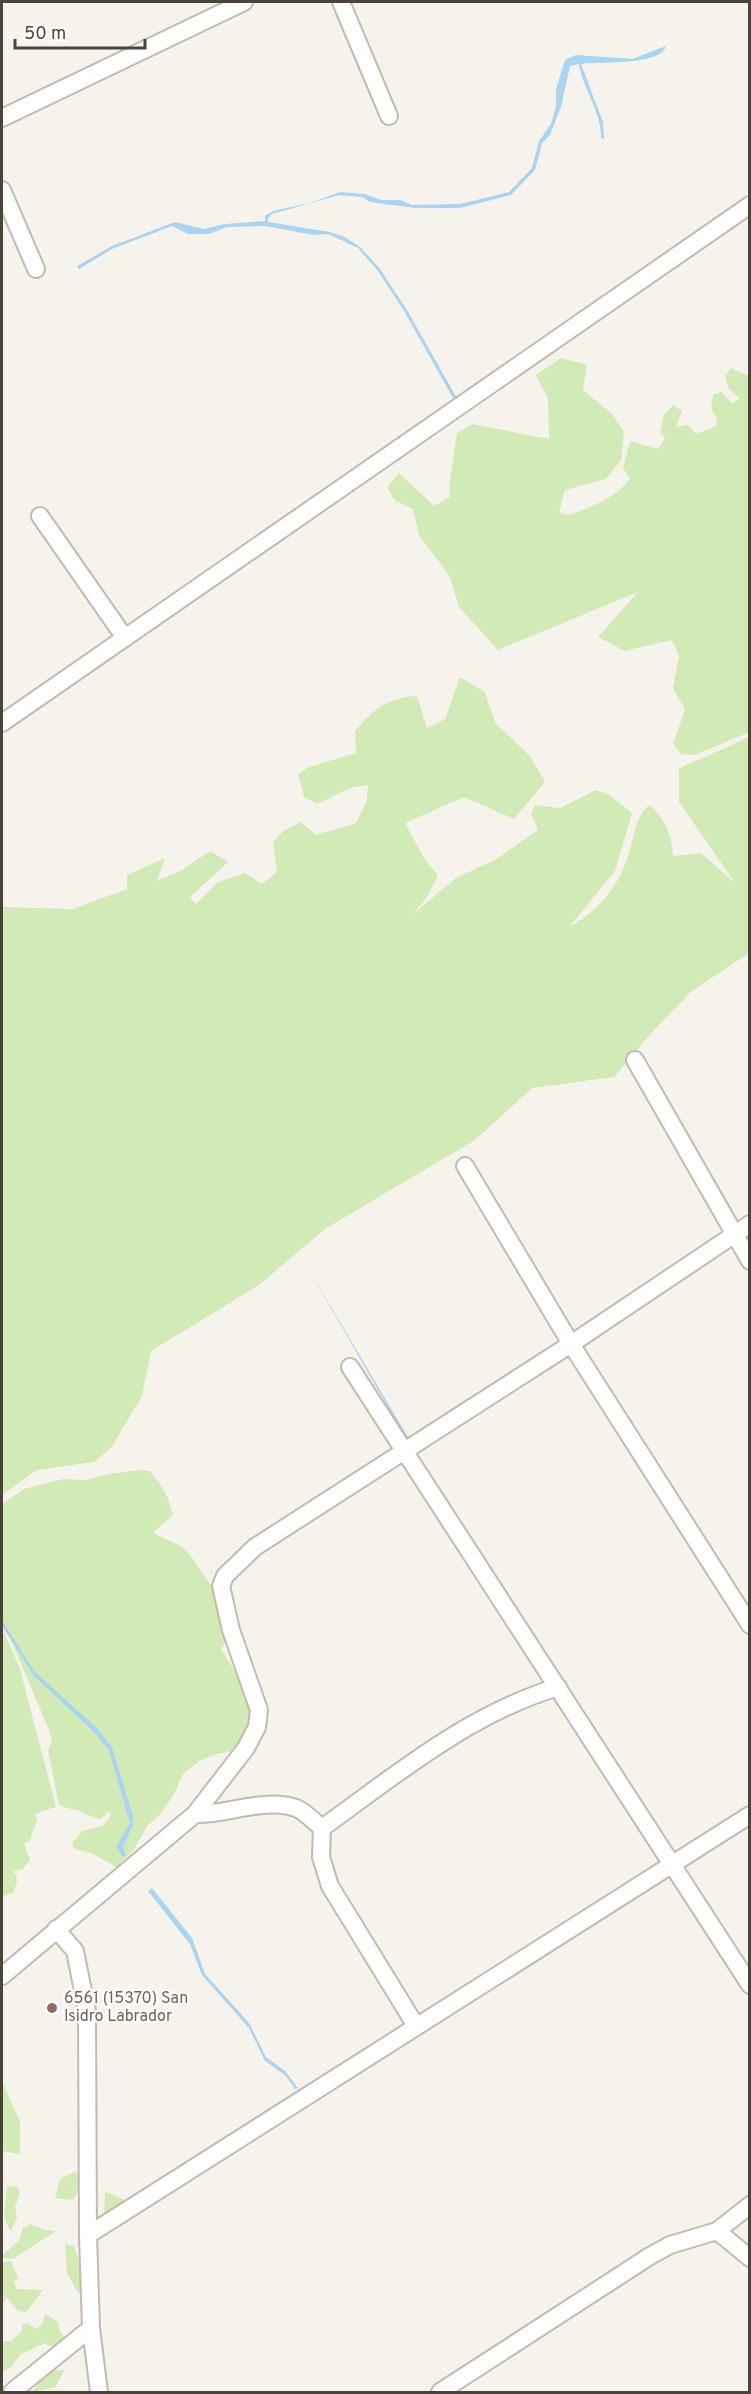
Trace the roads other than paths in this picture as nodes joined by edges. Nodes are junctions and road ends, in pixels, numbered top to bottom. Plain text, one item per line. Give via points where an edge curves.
1 (244, 2) edge
2 (341, 2) edge
3 (389, 116) dead end
4 (2, 118) edge
5 (2, 190) edge
6 (750, 205) edge
7 (36, 269) dead end
8 (40, 516) dead end
9 (125, 638) junction
10 (2, 723) edge
11 (635, 1060) dead end
12 (465, 1166) dead end
13 (750, 1224) edge
14 (734, 1235) junction
15 (750, 1261) edge
16 (571, 1344) junction
17 (351, 1367) dead end
18 (403, 1450) junction
19 (748, 1620) edge
20 (558, 1687) junction
21 (195, 1814) junction
22 (750, 1815) edge
23 (322, 1828) junction
24 (672, 1864) junction
25 (56, 1929) junction
26 (2, 1976) edge
27 (750, 1985) edge
28 (416, 2026) junction
29 (750, 2205) edge
30 (717, 2231) junction
31 (88, 2235) junction
32 (750, 2258) edge
33 (92, 2328) junction
34 (12, 2392) edge
35 (99, 2392) edge
36 (440, 2392) edge

1 - 4 street
2 - 3 street
5 - 7 street
6 - 9 street
8 - 9 street
9 - 10 street
11 - 14 street
12 - 16 street
13 - 14 street
14 - 15 street
14 - 16 street
16 - 18 street
16 - 19 street
17 - 18 street
18 - 20 street
18 - 21 street via 255,1547 225,1576 221,1586 231,1630 258,1702 260,1719 235,1765
20 - 23 street via 498,1709 461,1730
20 - 24 street
21 - 23 street via 258,1807 295,1808
21 - 25 street
22 - 24 street
23 - 28 street via 321,1857 330,1886
24 - 27 street
24 - 28 street
25 - 26 street
25 - 31 street via 75,1951 87,2011
28 - 31 street
29 - 30 street
30 - 32 street
30 - 36 street via 670,2245 650,2256
31 - 33 street
33 - 34 street
33 - 35 street

